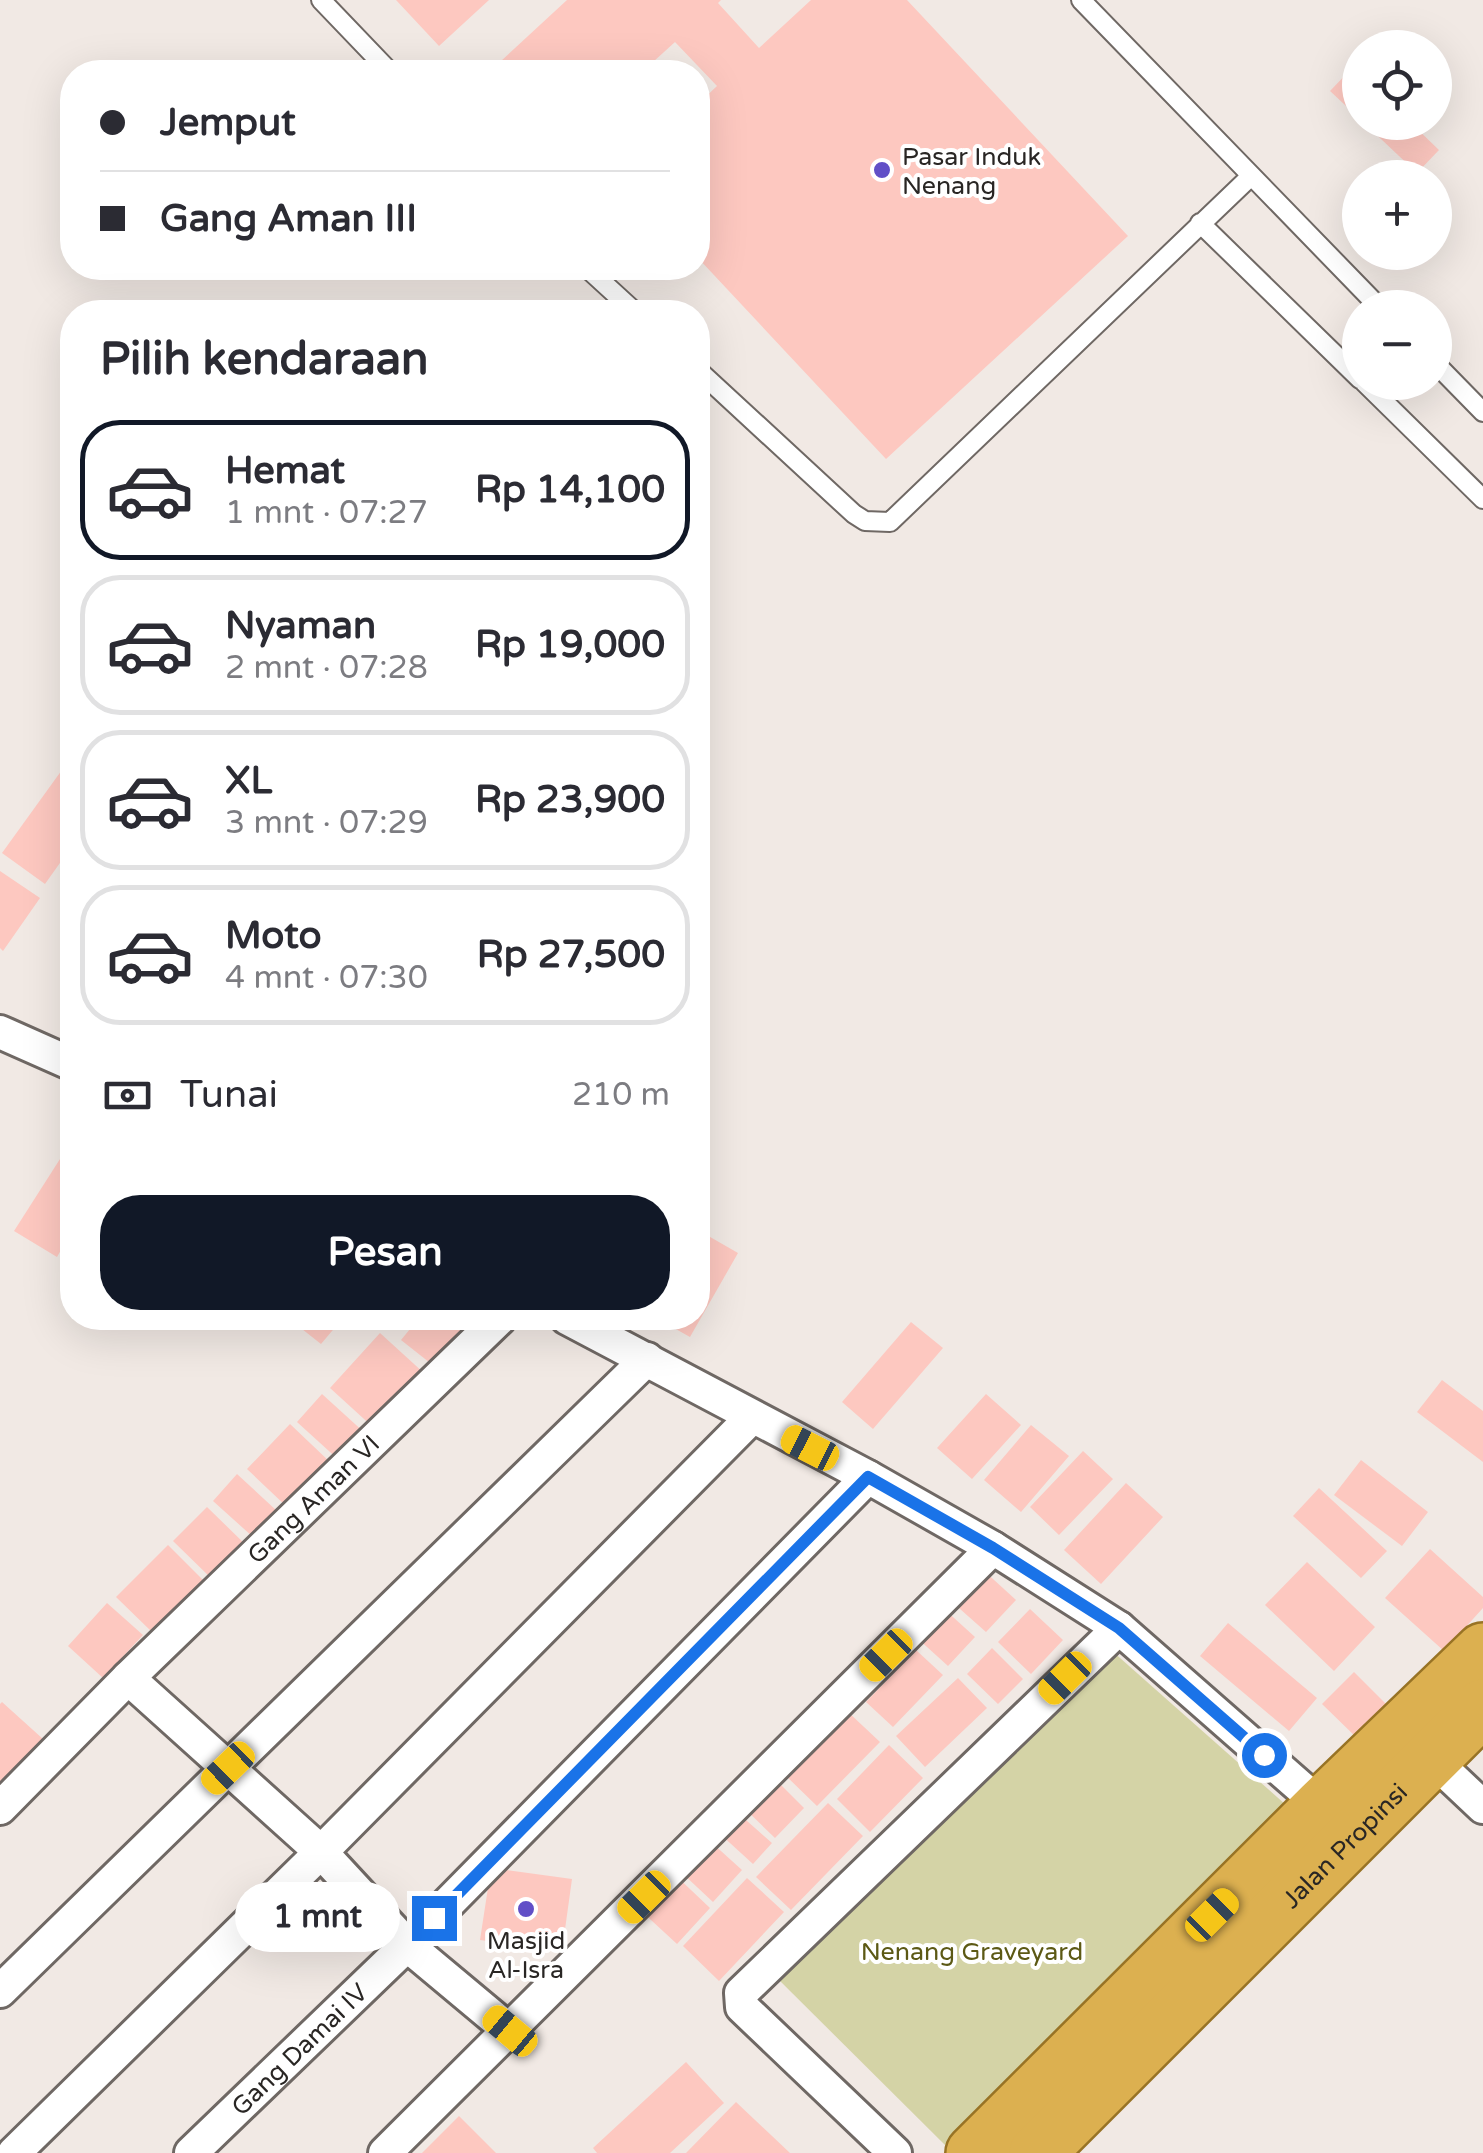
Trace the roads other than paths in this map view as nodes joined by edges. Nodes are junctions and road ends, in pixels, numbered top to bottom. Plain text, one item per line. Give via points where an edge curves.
1 (321, 0) edge
2 (1081, 0) edge
3 (378, 60) edge
4 (1250, 177) junction
5 (1200, 223) junction
6 (600, 280) edge
7 (1362, 290) edge
8 (622, 300) edge
9 (1342, 361) edge
10 (1452, 380) edge
11 (710, 381) edge
12 (1381, 400) edge
13 (1483, 412) edge
14 (1483, 499) edge
15 (0, 1032) edge
16 (60, 1059) edge
17 (488, 1330) edge
18 (590, 1330) edge
19 (647, 1359) junction
20 (751, 1418) junction
21 (868, 1477) junction
22 (993, 1548) junction
23 (1119, 1628) junction
24 (1483, 1651) edge
25 (128, 1678) junction
26 (1483, 1707) edge
27 (1431, 1758) junction
28 (228, 1768) junction
29 (1322, 1806) junction
30 (1483, 1806) edge
31 (0, 1808) edge
32 (321, 1852) junction
33 (407, 1945) junction
34 (0, 1990) edge
35 (510, 2031) junction
36 (14, 2153) edge
37 (191, 2153) edge
38 (384, 2153) edge
39 (895, 2153) edge
40 (974, 2153) edge
41 (1037, 2153) edge

1 - 3 lane
2 - 4 lane
4 - 5 lane
4 - 7 lane
5 - 9 lane
5 - 11 lane via 890,522 865,522 854,514
6 - 8 lane
10 - 13 lane
12 - 14 lane
15 - 16 street
17 - 25 street, Gang Aman VI
18 - 19 street
19 - 20 street
19 - 28 street
20 - 21 street
20 - 32 street
21 - 22 street
21 - 33 street, Gang Damai IV
22 - 23 street
22 - 35 street
23 - 29 street
23 - 39 street via 741,1993 742,2007
24 - 29 highway
25 - 28 street
25 - 31 street, Gang Aman VI
26 - 27 highway, Jalan Propinsi
27 - 30 street
27 - 41 highway, Jalan Propinsi
28 - 32 street
28 - 34 street
29 - 40 highway
32 - 33 street
32 - 36 street
33 - 35 street
33 - 37 street, Gang Damai IV
35 - 38 street

